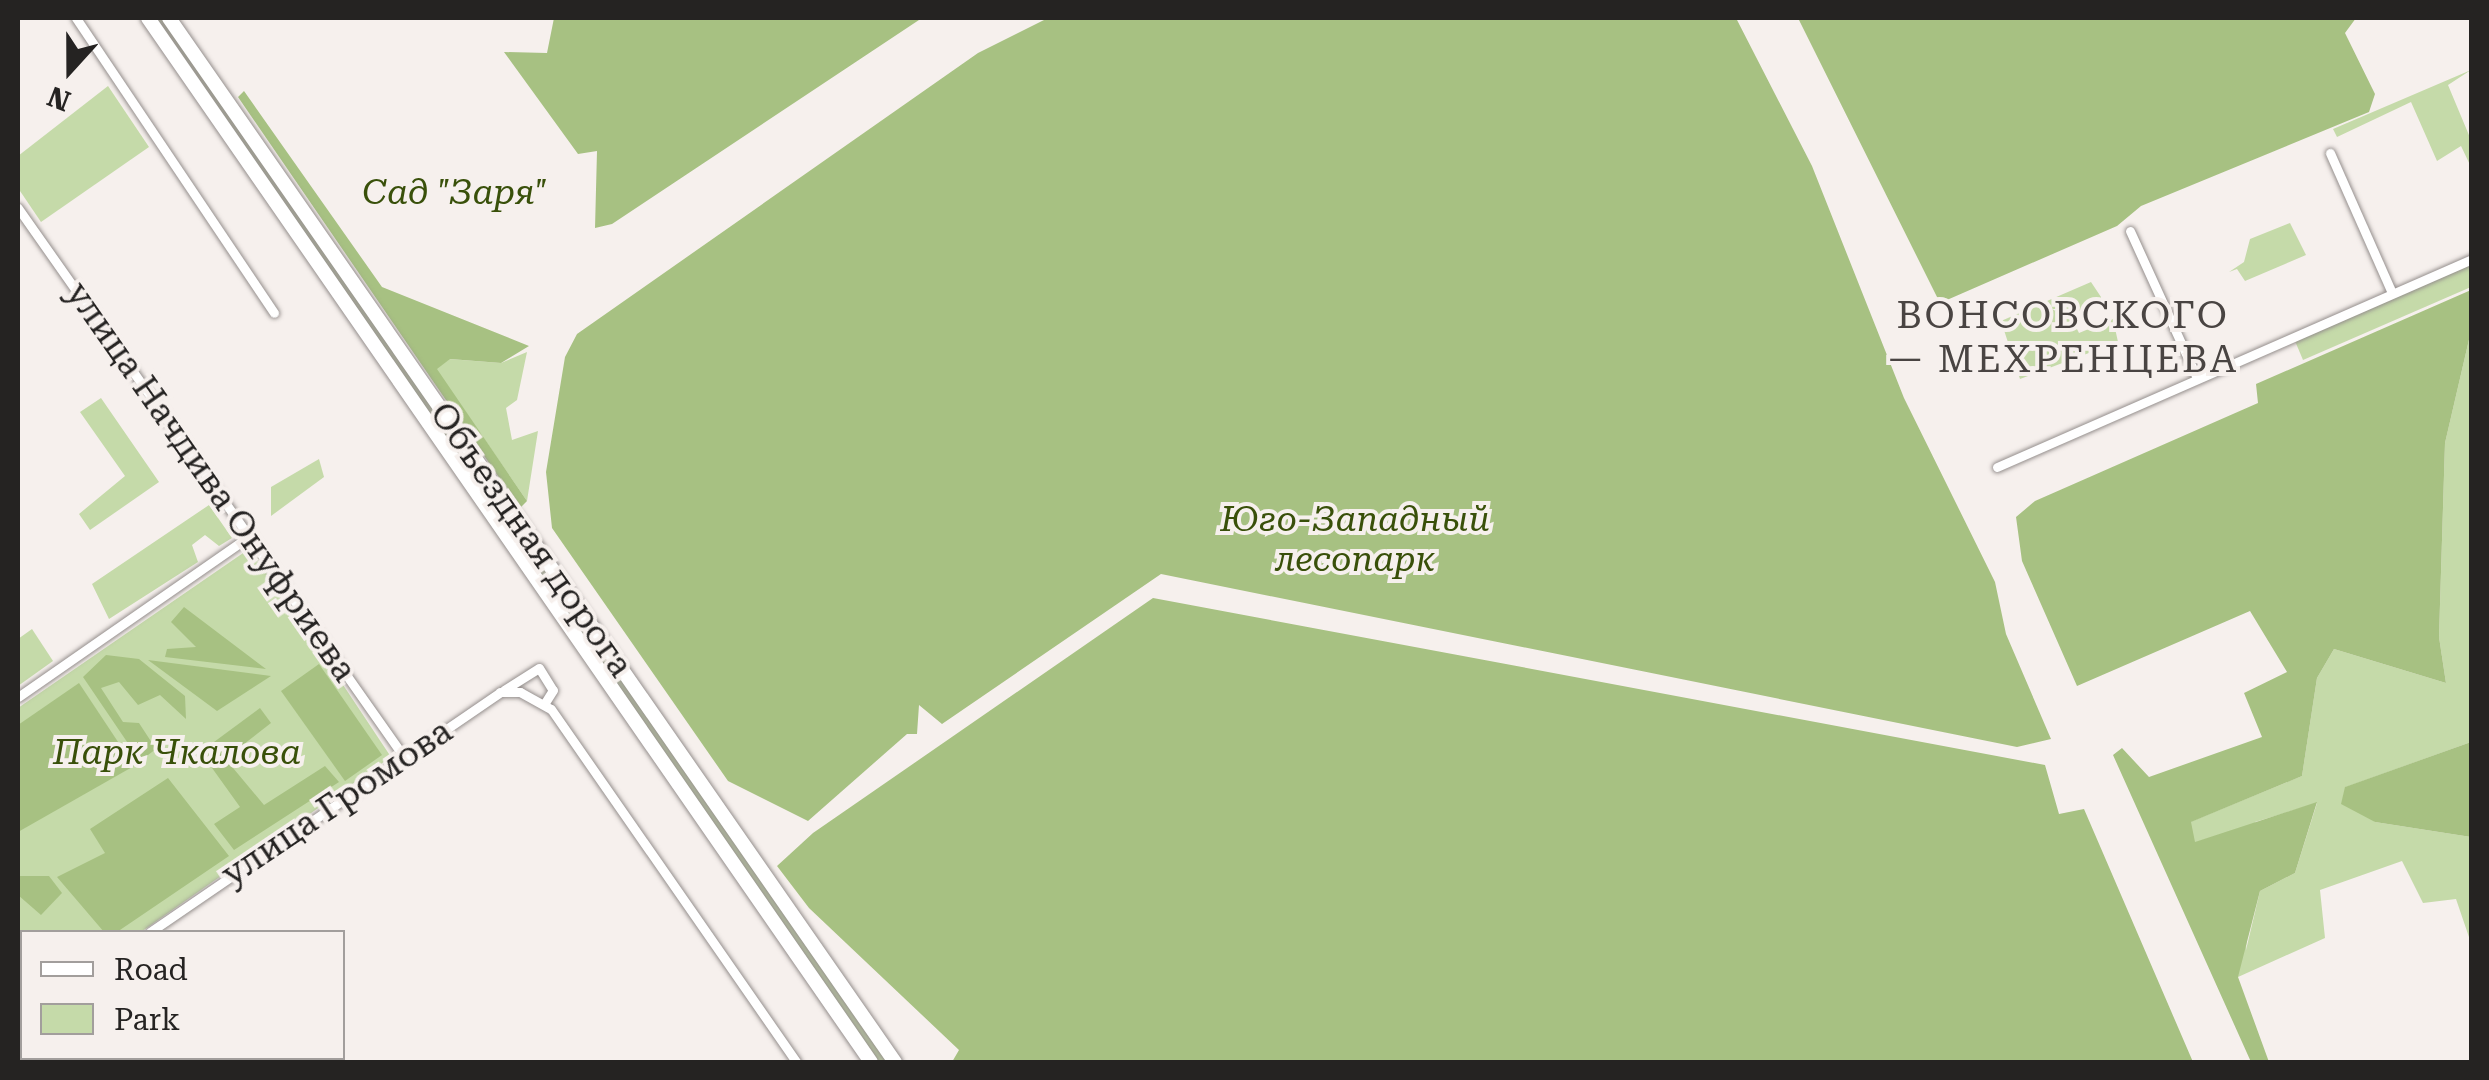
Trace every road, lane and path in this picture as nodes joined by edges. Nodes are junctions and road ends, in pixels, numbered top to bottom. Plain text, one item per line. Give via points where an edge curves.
1 (76, 18) edge
2 (148, 18) edge
3 (170, 18) edge
4 (2330, 153) dead end
5 (18, 208) edge
6 (2130, 231) dead end
7 (2472, 260) edge
8 (2392, 293) junction
9 (274, 313) dead end
10 (2197, 378) junction
11 (1997, 467) dead end
12 (250, 536) junction
13 (500, 692) junction
14 (18, 696) edge
15 (545, 703) junction
16 (404, 757) junction
17 (153, 930) edge
18 (796, 1062) edge
19 (871, 1062) edge
20 (894, 1062) edge

1 - 9 street
2 - 19 main road, Объездная дорога
3 - 20 main road, Объездная дорога
4 - 8 street
5 - 12 street, улица Начдива Онуфриева
6 - 10 street
7 - 8 street
8 - 10 street
10 - 11 street
12 - 14 street
12 - 16 street, улица Начдива Онуфриева
13 - 15 street
13 - 15 street, улица Громова via 539,668 553,690
13 - 16 street, улица Громова
15 - 18 street
16 - 17 street, улица Громова

